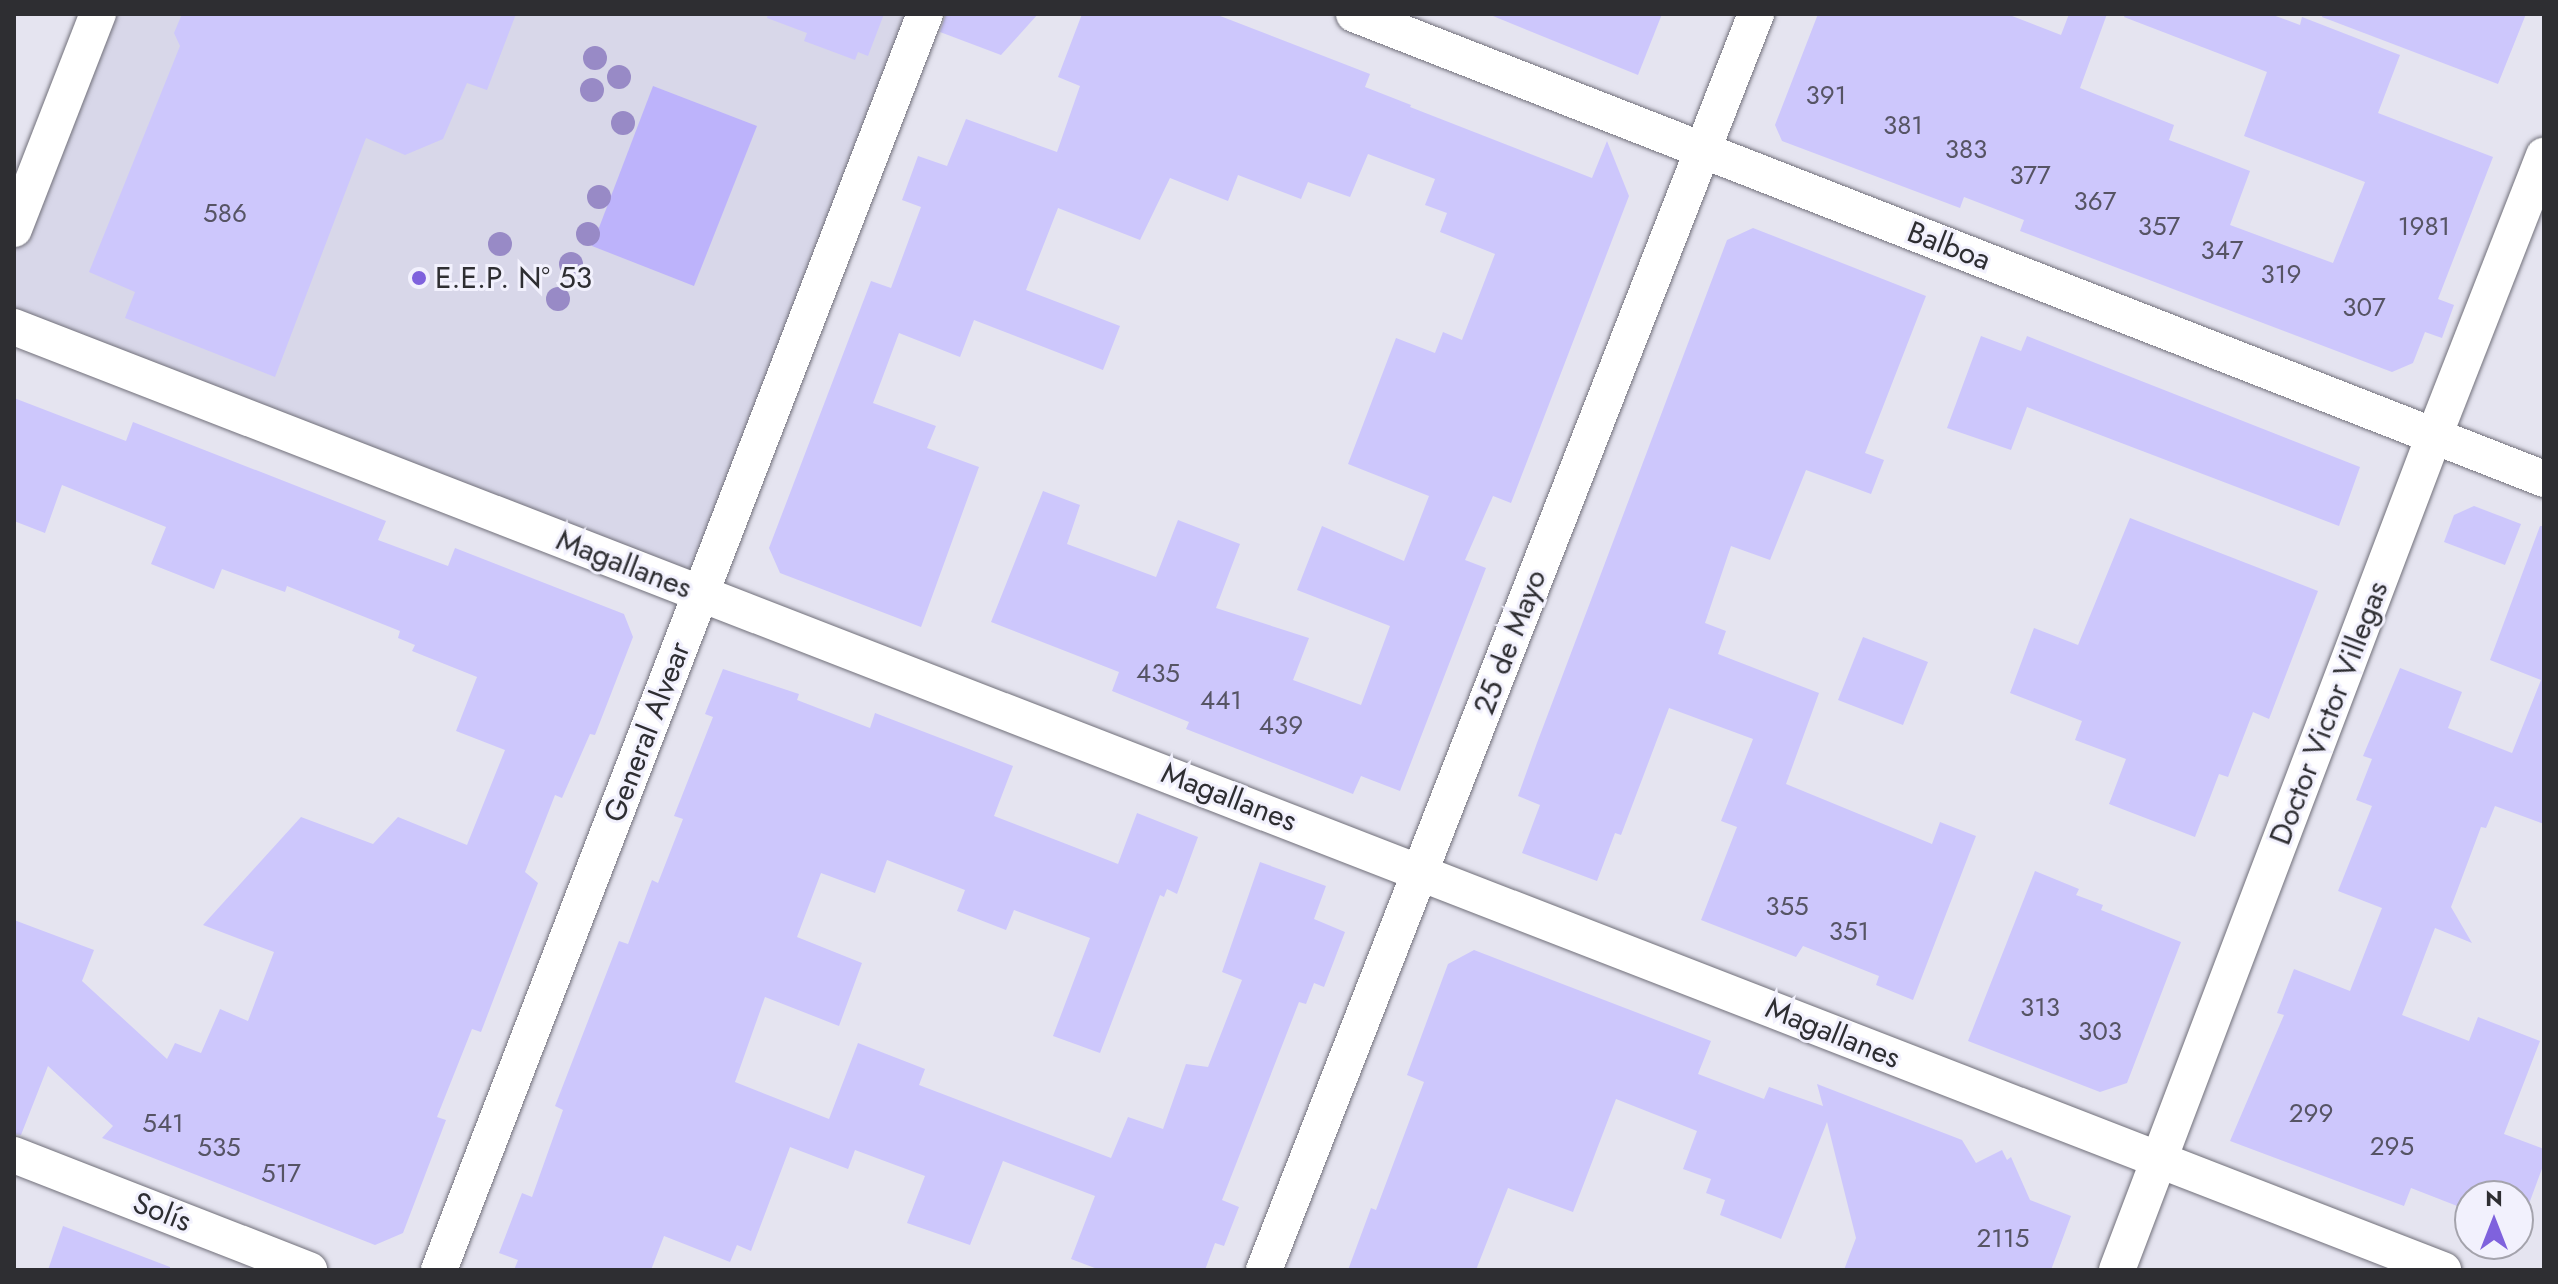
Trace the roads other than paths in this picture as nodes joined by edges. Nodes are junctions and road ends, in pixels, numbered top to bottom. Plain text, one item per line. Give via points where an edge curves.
1 (98, 14) edge
2 (925, 14) edge
3 (1354, 14) edge
4 (1756, 14) edge
5 (1702, 150) junction
6 (2544, 156) edge
7 (14, 229) edge
8 (14, 327) edge
9 (2434, 436) junction
10 (2544, 479) edge
11 (701, 594) junction
12 (1420, 871) junction
13 (14, 1155) edge
14 (2159, 1162) junction
15 (309, 1270) edge
16 (439, 1270) edge
17 (1264, 1270) edge
18 (2117, 1270) edge
19 (2443, 1270) edge

1 - 7 street
2 - 11 street, General Alvear
3 - 5 street, Balboa
4 - 5 street, 25 de Mayo
5 - 9 street, Balboa
5 - 12 street, 25 de Mayo
6 - 9 street, Doctor Victor Villegas
8 - 11 street, Magallanes
9 - 10 street, Balboa
9 - 14 street, Doctor Victor Villegas
11 - 12 street, Magallanes
11 - 16 street, General Alvear
12 - 14 street, Magallanes
12 - 17 street, 25 de Mayo
13 - 15 street, Solís
14 - 18 street, Doctor Victor Villegas
14 - 19 street, Magallanes

